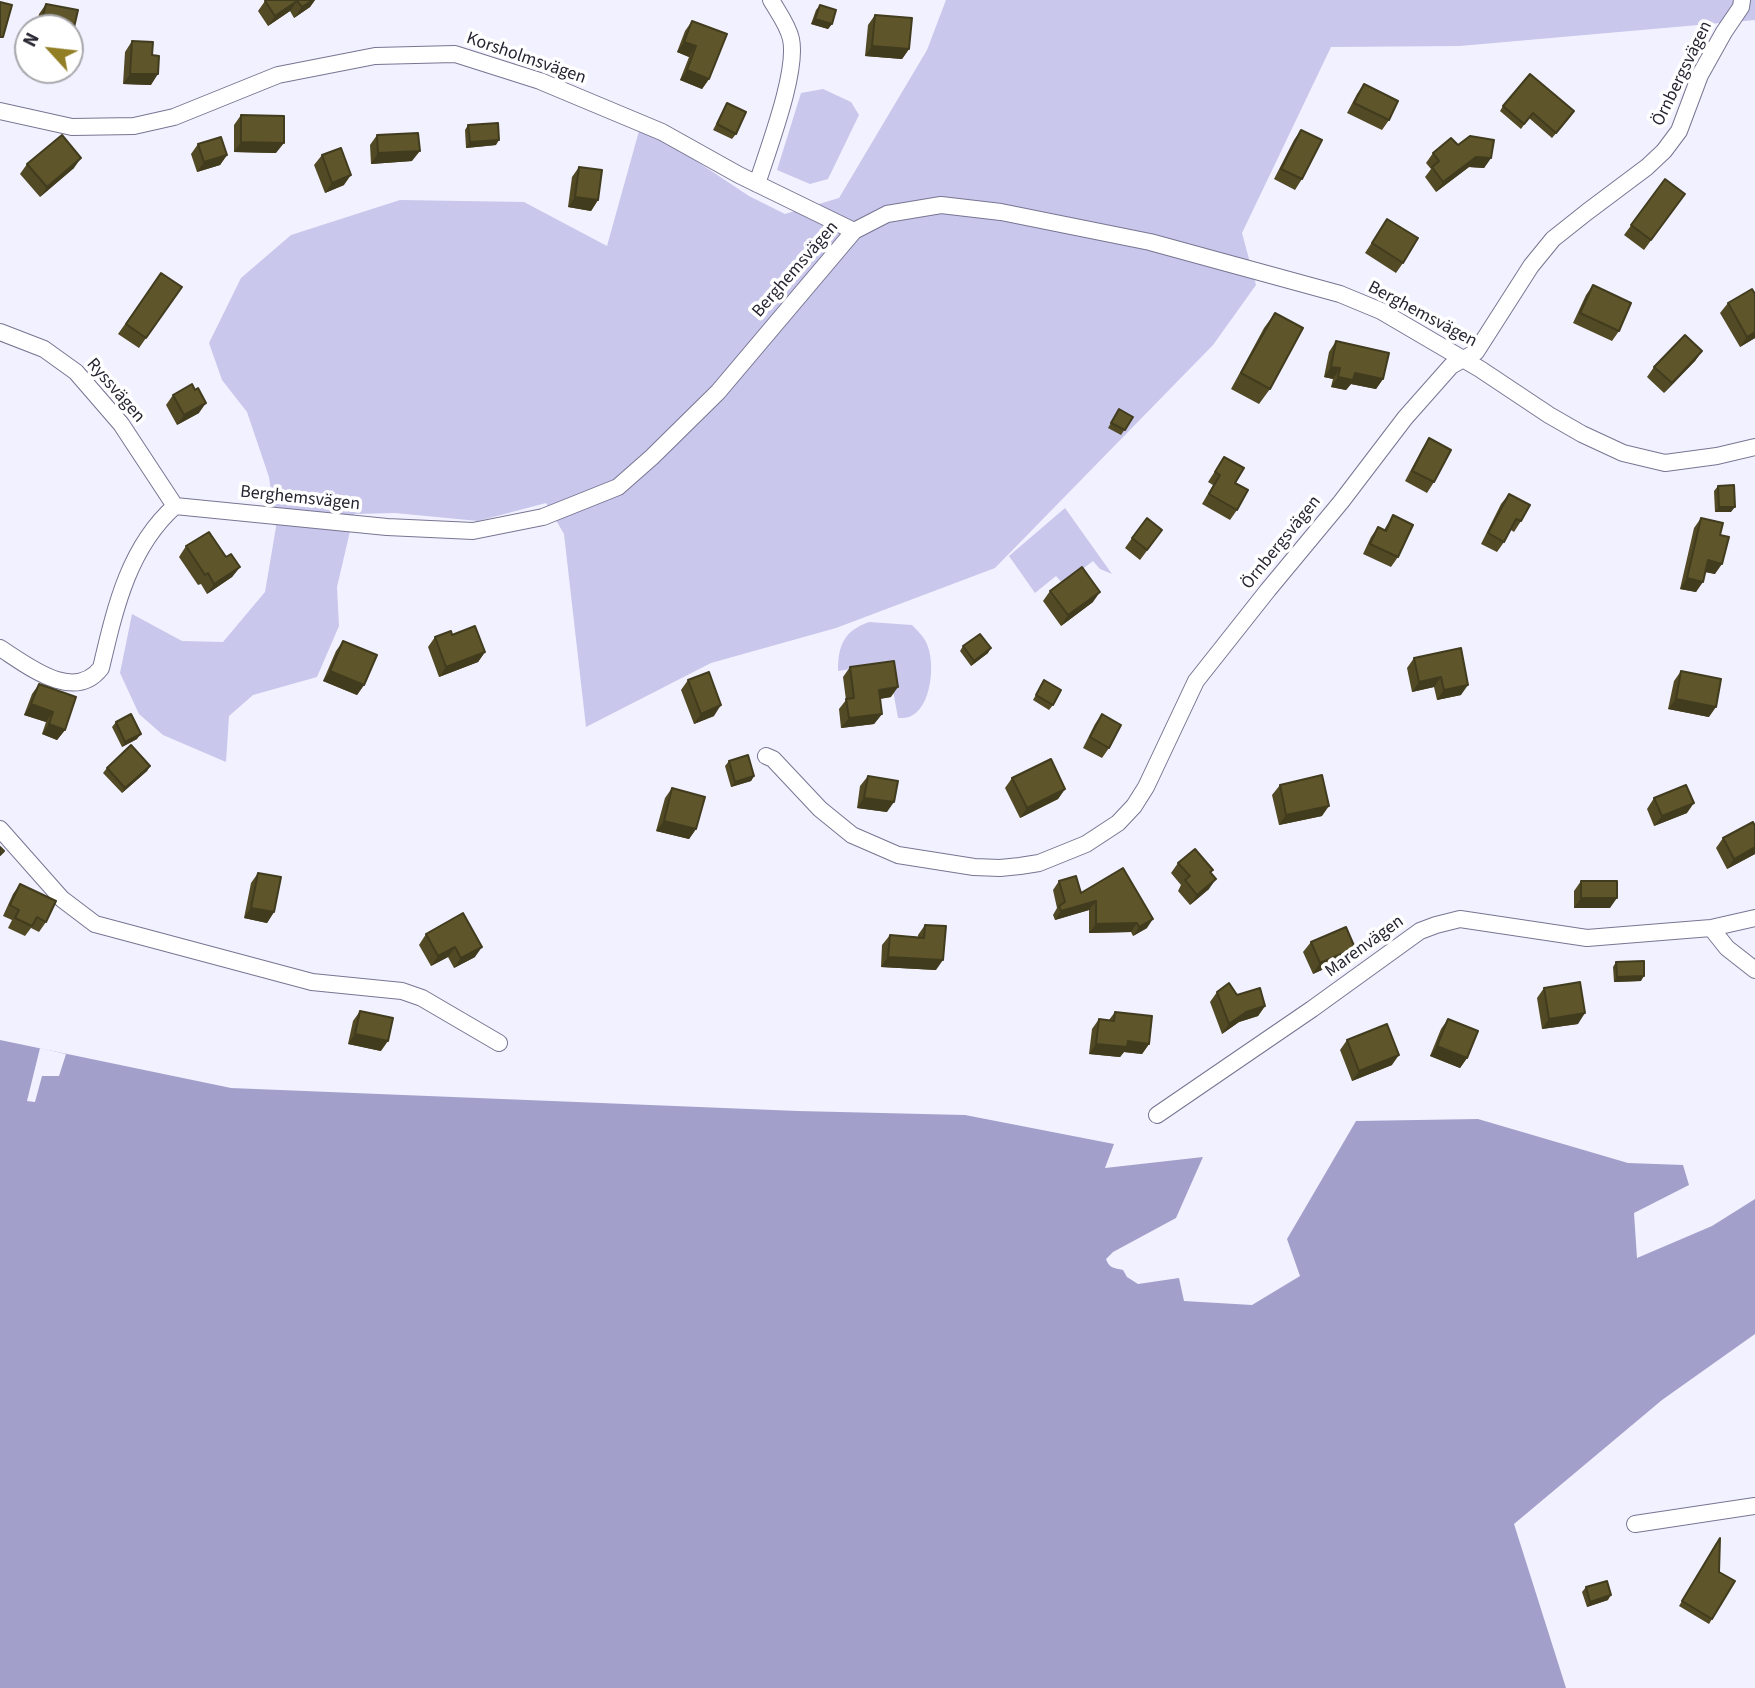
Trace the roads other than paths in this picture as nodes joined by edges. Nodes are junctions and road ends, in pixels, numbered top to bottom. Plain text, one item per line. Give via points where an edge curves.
1 (771, 0) edge
2 (1742, 0) edge
3 (0, 111) edge
4 (757, 184) junction
5 (855, 231) junction
6 (0, 332) edge
7 (1464, 360) junction
8 (1755, 447) edge
9 (175, 506) junction
10 (0, 648) edge
11 (766, 756) dead end
12 (0, 829) edge
13 (1755, 918) edge
14 (1711, 928) junction
15 (1755, 970) edge
16 (499, 1043) dead end
17 (1157, 1115) dead end
18 (1755, 1506) edge
19 (1635, 1524) dead end

1 - 4 street via 791,38 793,57
2 - 7 street, Örnbergsvägen via 1700,75 1679,131 1664,151 1553,239 1476,352
3 - 4 street, Korsholmsvägen via 72,127 134,126 174,117 278,75 375,56 455,54 540,81 662,132
4 - 5 street, Korsholmsvägen
5 - 7 street, Berghemsvägen via 887,214 941,205 1089,228 1340,294 1381,311
5 - 9 street, Berghemsvägen via 718,392 618,487 543,517 473,531
6 - 9 street, Ryssvägen via 44,349 76,372 121,424
7 - 8 street, Berghemsvägen via 1549,415 1623,453 1665,463
7 - 11 street, Örnbergsvägen via 1451,366 1405,418 1196,681 1134,806 1086,844 1039,863 1000,868 898,855 852,835
9 - 10 street via 152,531 128,575 95,676 75,683 59,681
12 - 16 street via 61,899 95,924 312,982 402,991
13 - 14 street, Marenvägen
14 - 15 street
14 - 17 street, Marenvägen via 1587,938 1472,920 1436,925 1420,931
18 - 19 street

